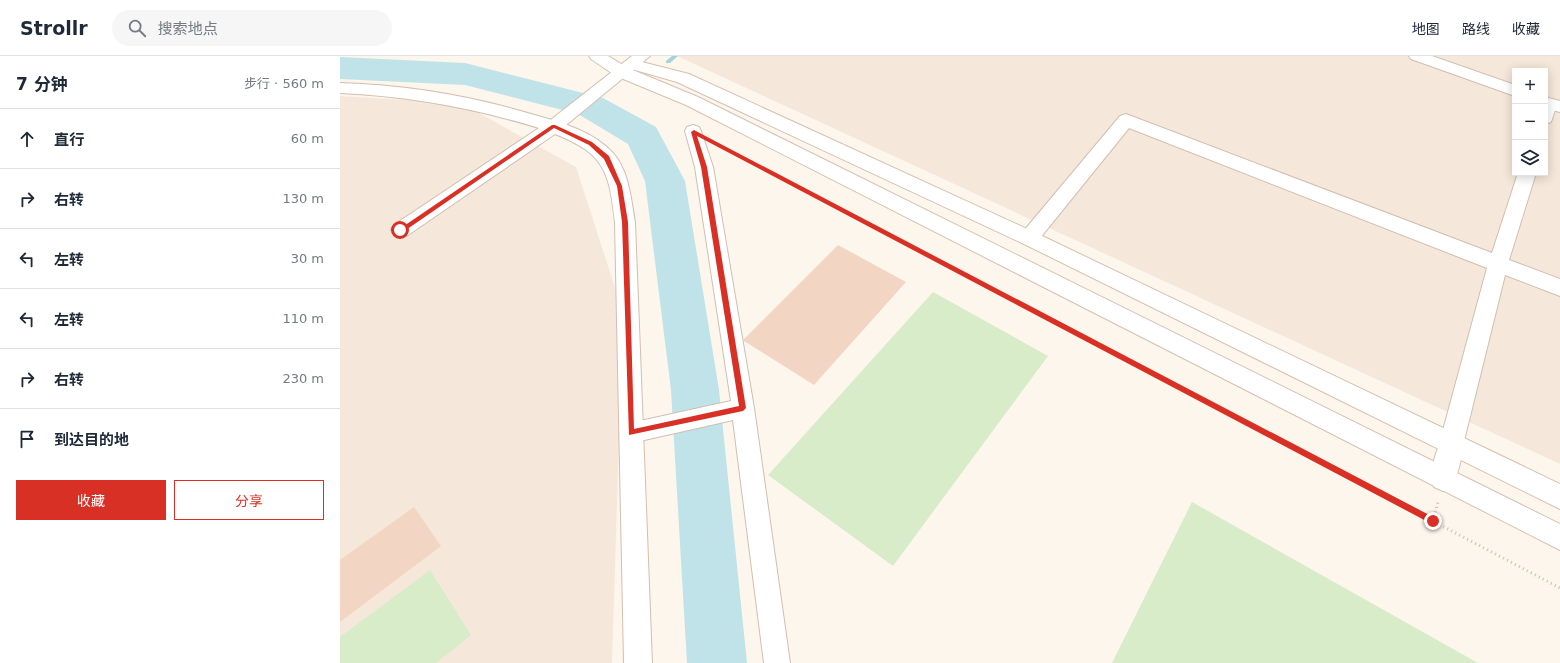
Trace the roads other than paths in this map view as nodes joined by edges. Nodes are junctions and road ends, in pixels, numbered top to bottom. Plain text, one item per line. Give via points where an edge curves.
1 (597, 56) edge
2 (601, 56) edge
3 (1417, 56) edge
4 (631, 64) edge
5 (340, 88) edge
6 (1512, 91) edge
7 (554, 126) junction
8 (694, 132) road end
9 (1526, 176) edge
10 (400, 230) dead end
11 (1028, 238) junction
12 (1498, 265) junction
13 (1560, 288) edge
14 (743, 408) junction
15 (631, 432) junction
16 (1451, 445) junction
17 (1444, 479) junction
18 (1560, 497) edge
19 (1560, 537) edge
20 (638, 663) edge
21 (777, 663) edge

1 - 4 street
2 - 4 street
3 - 6 street
4 - 7 street
4 - 11 street via 683,78
4 - 17 street via 692,101
5 - 7 street via 415,93 471,103
7 - 10 street
7 - 15 street via 591,143 607,158 619,186 625,222
8 - 14 street via 704,167
9 - 12 street
11 - 12 street via 1126,120
11 - 16 street
12 - 13 street
12 - 16 street
14 - 15 street
14 - 21 street
15 - 20 street
16 - 17 street
16 - 18 street
17 - 19 street

